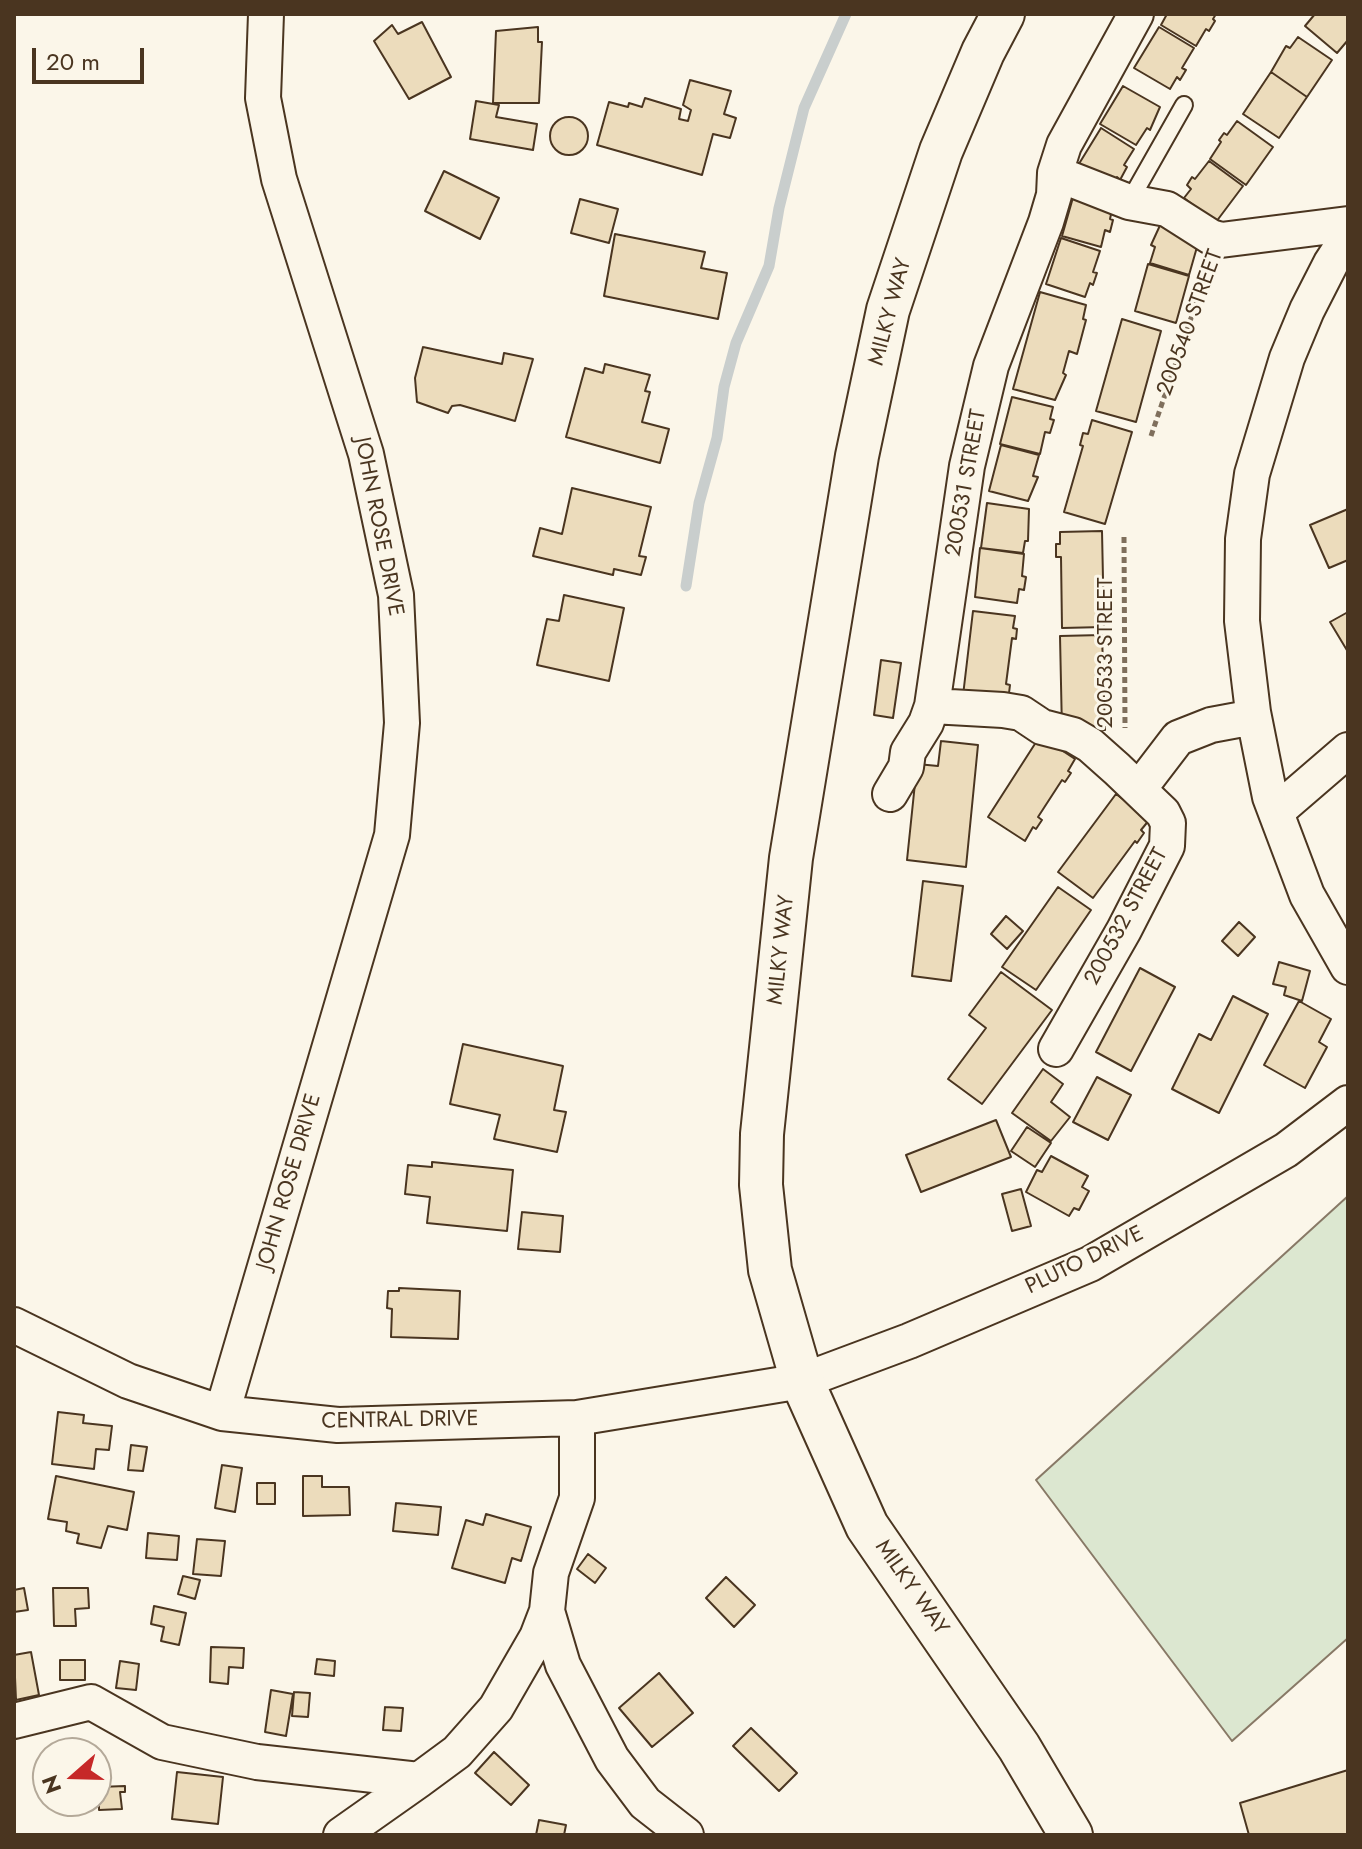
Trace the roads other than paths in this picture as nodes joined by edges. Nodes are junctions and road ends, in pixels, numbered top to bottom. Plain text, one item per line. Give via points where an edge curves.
1 (266, 14) edge
2 (1003, 14) edge
3 (1136, 14) edge
4 (1184, 105) dead end
5 (1055, 173) junction
6 (1129, 202) junction
7 (1348, 224) edge
8 (1348, 237) edge
9 (932, 706) junction
10 (1254, 717) junction
11 (1348, 750) edge
12 (1128, 779) junction
13 (890, 794) dead end
14 (1276, 812) junction
15 (1348, 967) edge
16 (1056, 1049) dead end
17 (1348, 1103) edge
18 (14, 1325) edge
19 (802, 1381) junction
20 (222, 1413) junction
21 (577, 1418) junction
22 (547, 1611) junction
23 (14, 1721) edge
24 (419, 1780) junction
25 (341, 1835) edge
26 (686, 1835) edge
27 (1071, 1835) edge

1 - 20 street, JOHN ROSE DRIVE via 263,98 276,165 366,454 396,595 402,723 392,835
2 - 19 street, MILKY WAY via 941,151 888,310 857,456 791,858 761,1185 770,1270
3 - 5 street, 200531 STREET via 1073,128
4 - 6 lane
5 - 6 street
5 - 9 street, 200531 STREET via 1046,222 981,404
6 - 7 street, 200540 STREET via 1167,209 1221,240
8 - 10 street via 1287,358 1252,474 1243,539 1242,621
9 - 12 street, 200532 STREET via 1021,713 1090,745
9 - 13 street, 200531 STREET
10 - 12 street via 1178,738
10 - 14 street
11 - 14 street
12 - 16 street, 200532 STREET via 1163,813 1167,846
14 - 15 street via 1307,895
17 - 19 street, PLUTO DRIVE via 1286,1150 1090,1264
18 - 20 street, CENTRAL DRIVE via 128,1381
19 - 21 street, CENTRAL DRIVE
19 - 27 street, MILKY WAY via 867,1526 1011,1735
20 - 21 street, CENTRAL DRIVE via 338,1425
21 - 22 street via 577,1498 551,1573
22 - 24 street via 496,1708 457,1752
22 - 26 street via 563,1665 612,1759 645,1803
23 - 24 street via 91,1702 162,1742 257,1762
24 - 25 street

